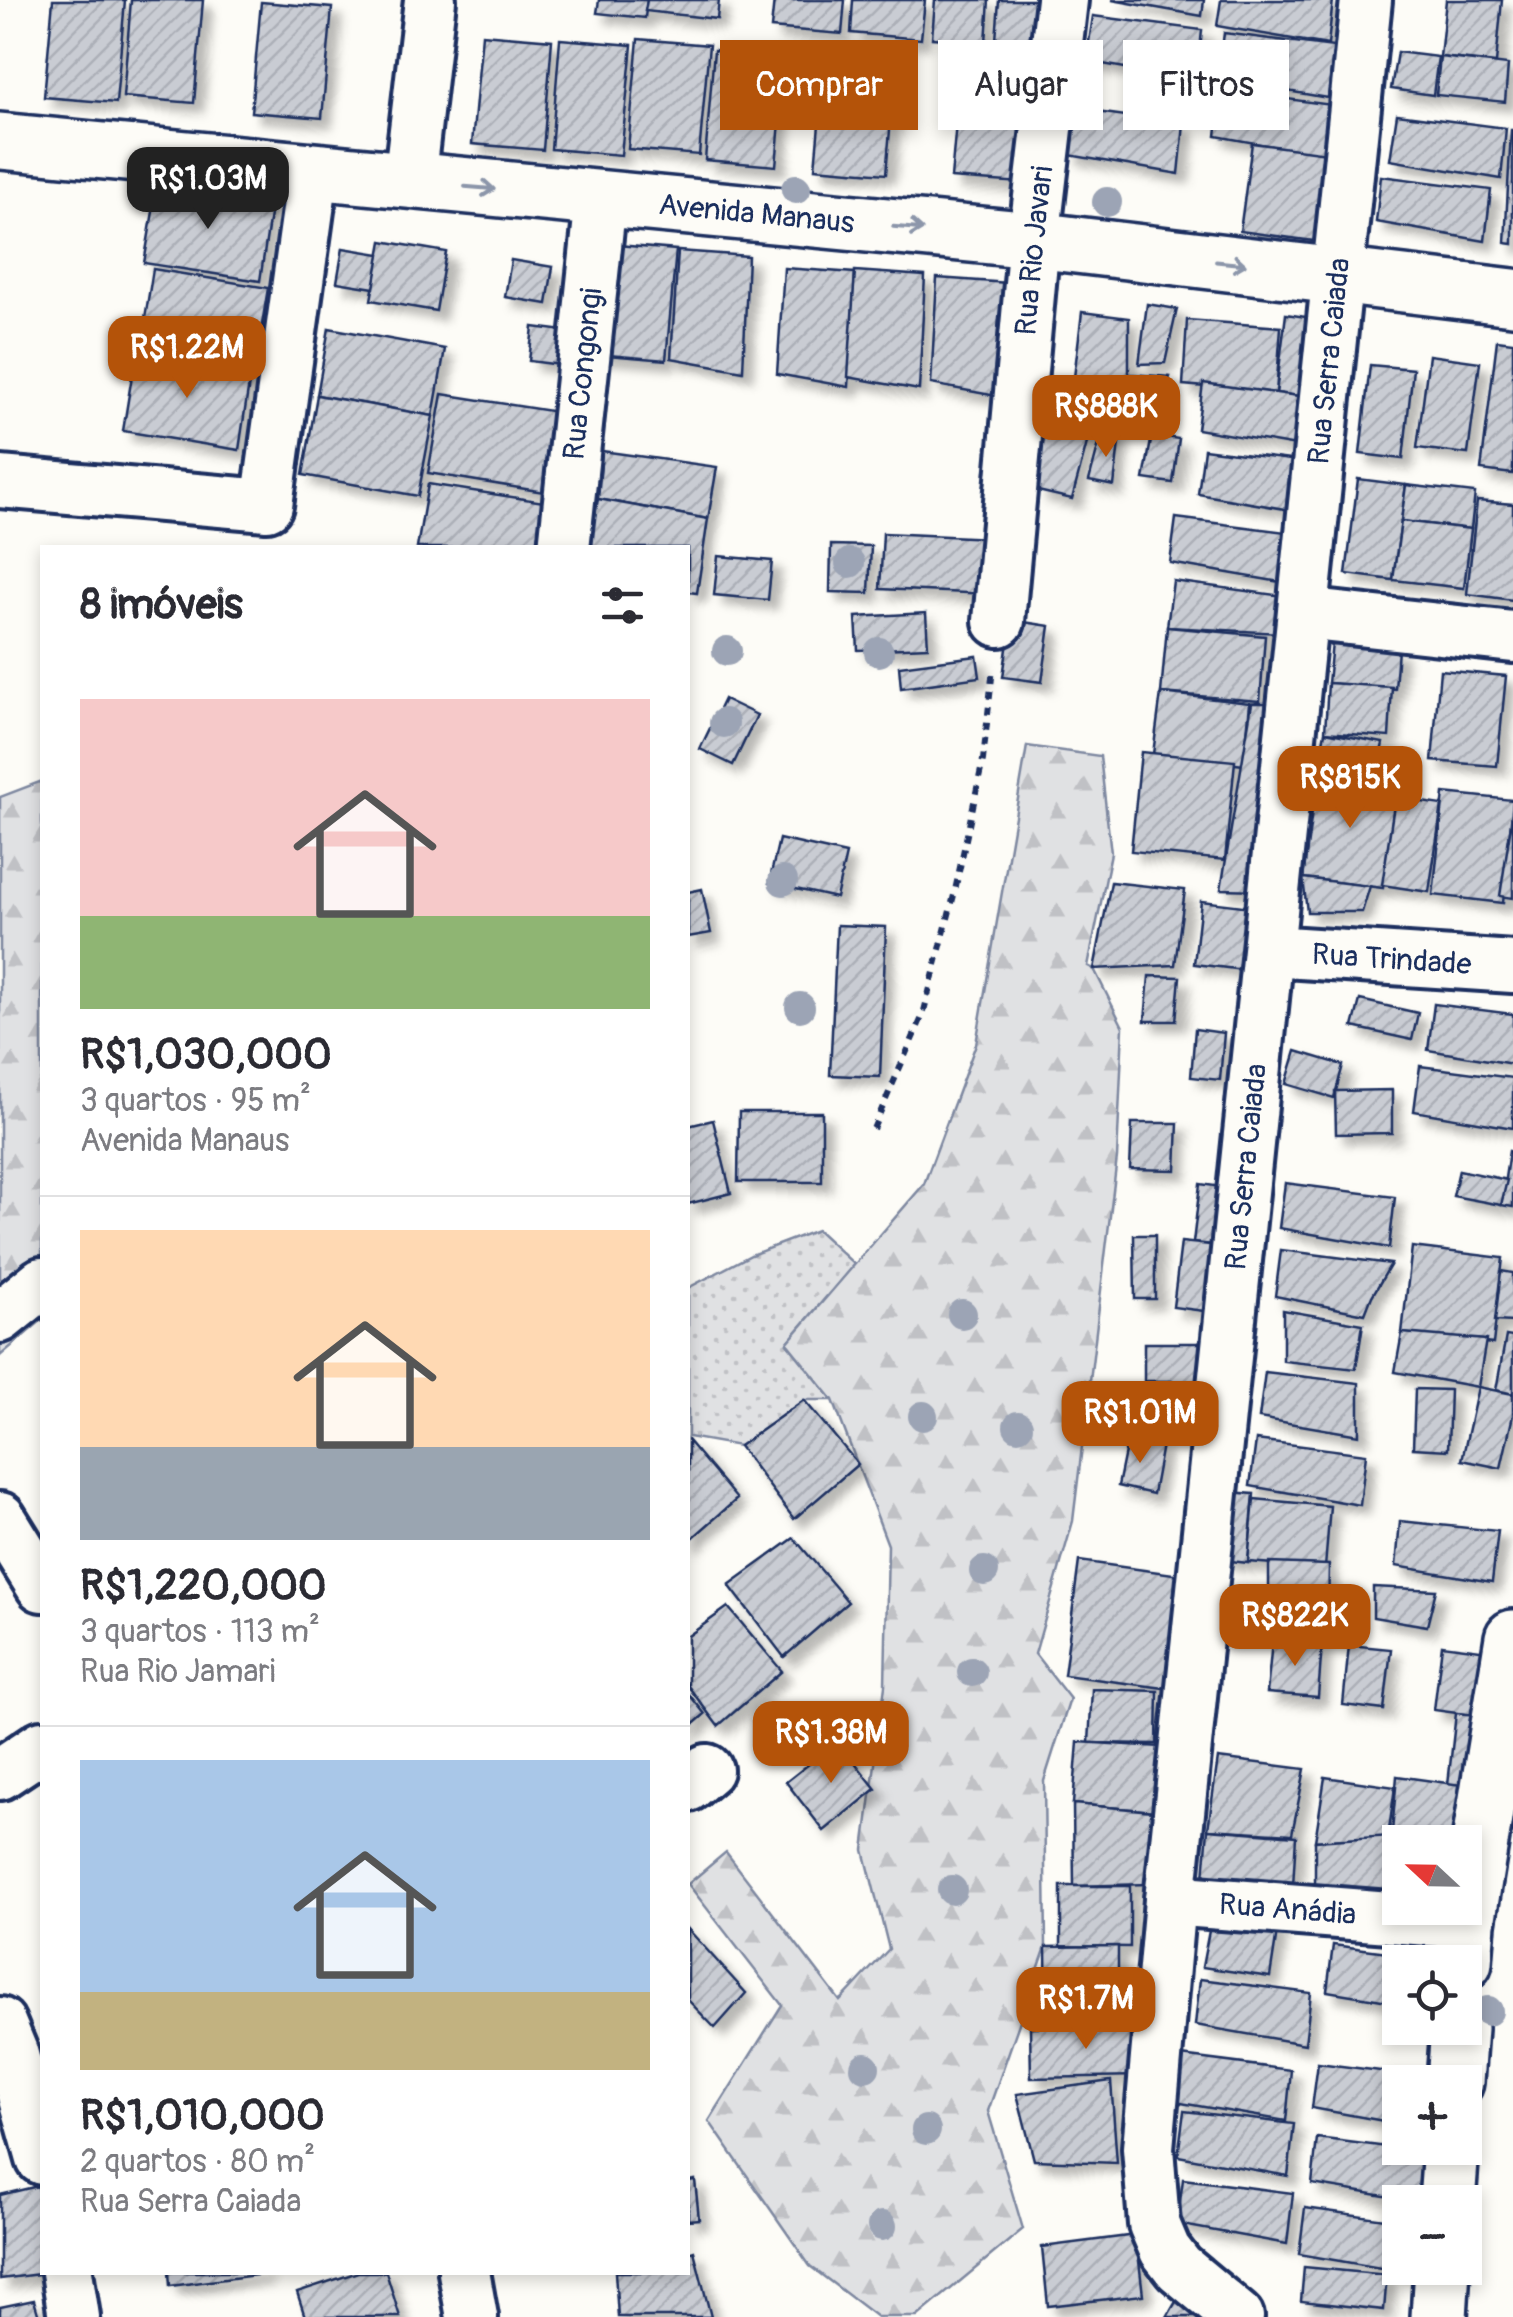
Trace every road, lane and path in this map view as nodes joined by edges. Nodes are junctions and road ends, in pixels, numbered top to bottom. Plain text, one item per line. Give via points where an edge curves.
1 (430, 0) edge
2 (1062, 0) edge
3 (1366, 0) edge
4 (0, 141) edge
5 (313, 174) junction
6 (409, 182) junction
7 (601, 199) junction
8 (1034, 240) junction
9 (1339, 275) junction
10 (1513, 297) edge
11 (0, 482) edge
12 (564, 545) edge
13 (1304, 614) junction
14 (999, 620) joint
15 (1513, 637) edge
16 (1270, 951) junction
17 (1513, 967) edge
18 (873, 1128) dead end
19 (40, 1286) edge
20 (0, 1317) edge
21 (0, 1518) edge
22 (40, 1583) edge
23 (1513, 1638) edge
24 (40, 1747) edge
25 (0, 1774) edge
26 (1170, 1900) junction
27 (1465, 1943) edge
28 (0, 2022) edge
29 (40, 2152) edge
30 (67, 2275) edge
31 (465, 2275) edge
32 (1441, 2285) edge
33 (1232, 2313) edge
34 (74, 2317) edge
35 (472, 2317) edge
36 (1439, 2317) edge

1 - 6 street
2 - 8 street, Rua Rio Javari
3 - 9 street, Rua Serra Caiada
4 - 5 main road, Avenida Manaus
5 - 6 main road, Avenida Manaus
5 - 11 street via 267,505
6 -> 7 main road, Avenida Manaus
7 -> 8 main road, Avenida Manaus
7 - 12 street, Rua Congongi
8 -> 9 main road, Avenida Manaus
8 - 14 street, Rua Rio Javari
9 - 10 main road, Avenida Manaus
9 - 13 street, Rua Serra Caiada
13 - 15 street
13 - 16 street, Rua Serra Caiada
14 - 18 path via 983,760 954,895 923,1015
16 - 17 street, Rua Trindade
16 - 26 street, Rua Serra Caiada
19 - 20 street
21 - 22 street
23 - 27 main road
24 - 25 street
26 - 27 street, Rua Anádia
26 - 33 street, Rua Serra Caiada via 1148,2148 1154,2224 1179,2268
28 - 29 street
30 - 34 street
31 - 35 street
32 - 36 main road

